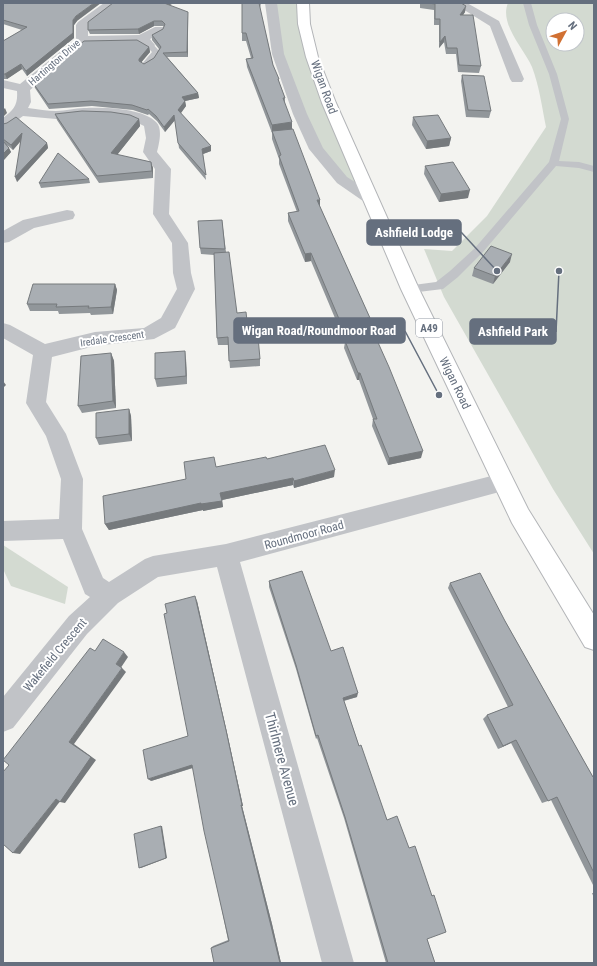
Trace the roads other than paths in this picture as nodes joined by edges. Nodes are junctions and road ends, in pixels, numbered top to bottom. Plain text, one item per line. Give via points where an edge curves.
1 (112, 3) edge
2 (271, 3) edge
3 (303, 3) edge
4 (459, 3) edge
5 (527, 3) edge
6 (159, 30) edge
7 (82, 40) junction
8 (145, 42) junction
9 (145, 65) edge
10 (517, 79) dead end
11 (3, 84) edge
12 (23, 89) junction
13 (21, 112) junction
14 (3, 124) edge
15 (554, 162) junction
16 (594, 169) edge
17 (369, 198) junction
18 (67, 215) dead end
19 (3, 238) edge
20 (410, 289) junction
21 (3, 330) edge
22 (44, 352) junction
23 (503, 482) junction
24 (70, 528) junction
25 (3, 531) edge
26 (226, 555) junction
27 (109, 595) junction
28 (594, 638) edge
29 (3, 718) edge
30 (338, 963) edge

1 - 7 street, Hartington Drive via 82,25
2 - 17 street via 278,54 316,149 342,180
3 - 17 highway, Wigan Road / A49 via 304,24 312,57
4 - 10 street via 495,24
5 - 15 lane via 553,74 565,118
6 - 8 street
7 - 8 street
7 - 12 street, Hartington Drive
8 - 9 lane via 156,52
11 - 12 street
12 - 13 street, Hartington Drive via 25,99
13 - 14 street
13 - 22 street, Iredale Crescent via 56,115 84,112 113,113 135,116 151,124 153,138 150,152 163,169 161,214 180,243 186,289 168,324 147,334 95,339
15 - 16 lane
15 - 20 lane via 479,250 454,274 439,286
17 - 20 highway, Wigan Road / A49
18 - 19 street via 29,224
20 - 23 highway, Wigan Road / A49
21 - 22 street
22 - 24 street via 36,404 56,434 72,479
23 - 26 street, Roundmoor Road
23 - 28 highway, Wigan Road / A49 via 520,516
24 - 25 street
24 - 27 street via 94,586
26 - 27 street, Roundmoor Road via 153,567
26 - 30 street, Thirlmere Avenue
27 - 29 street, Wakefield Crescent via 78,625

